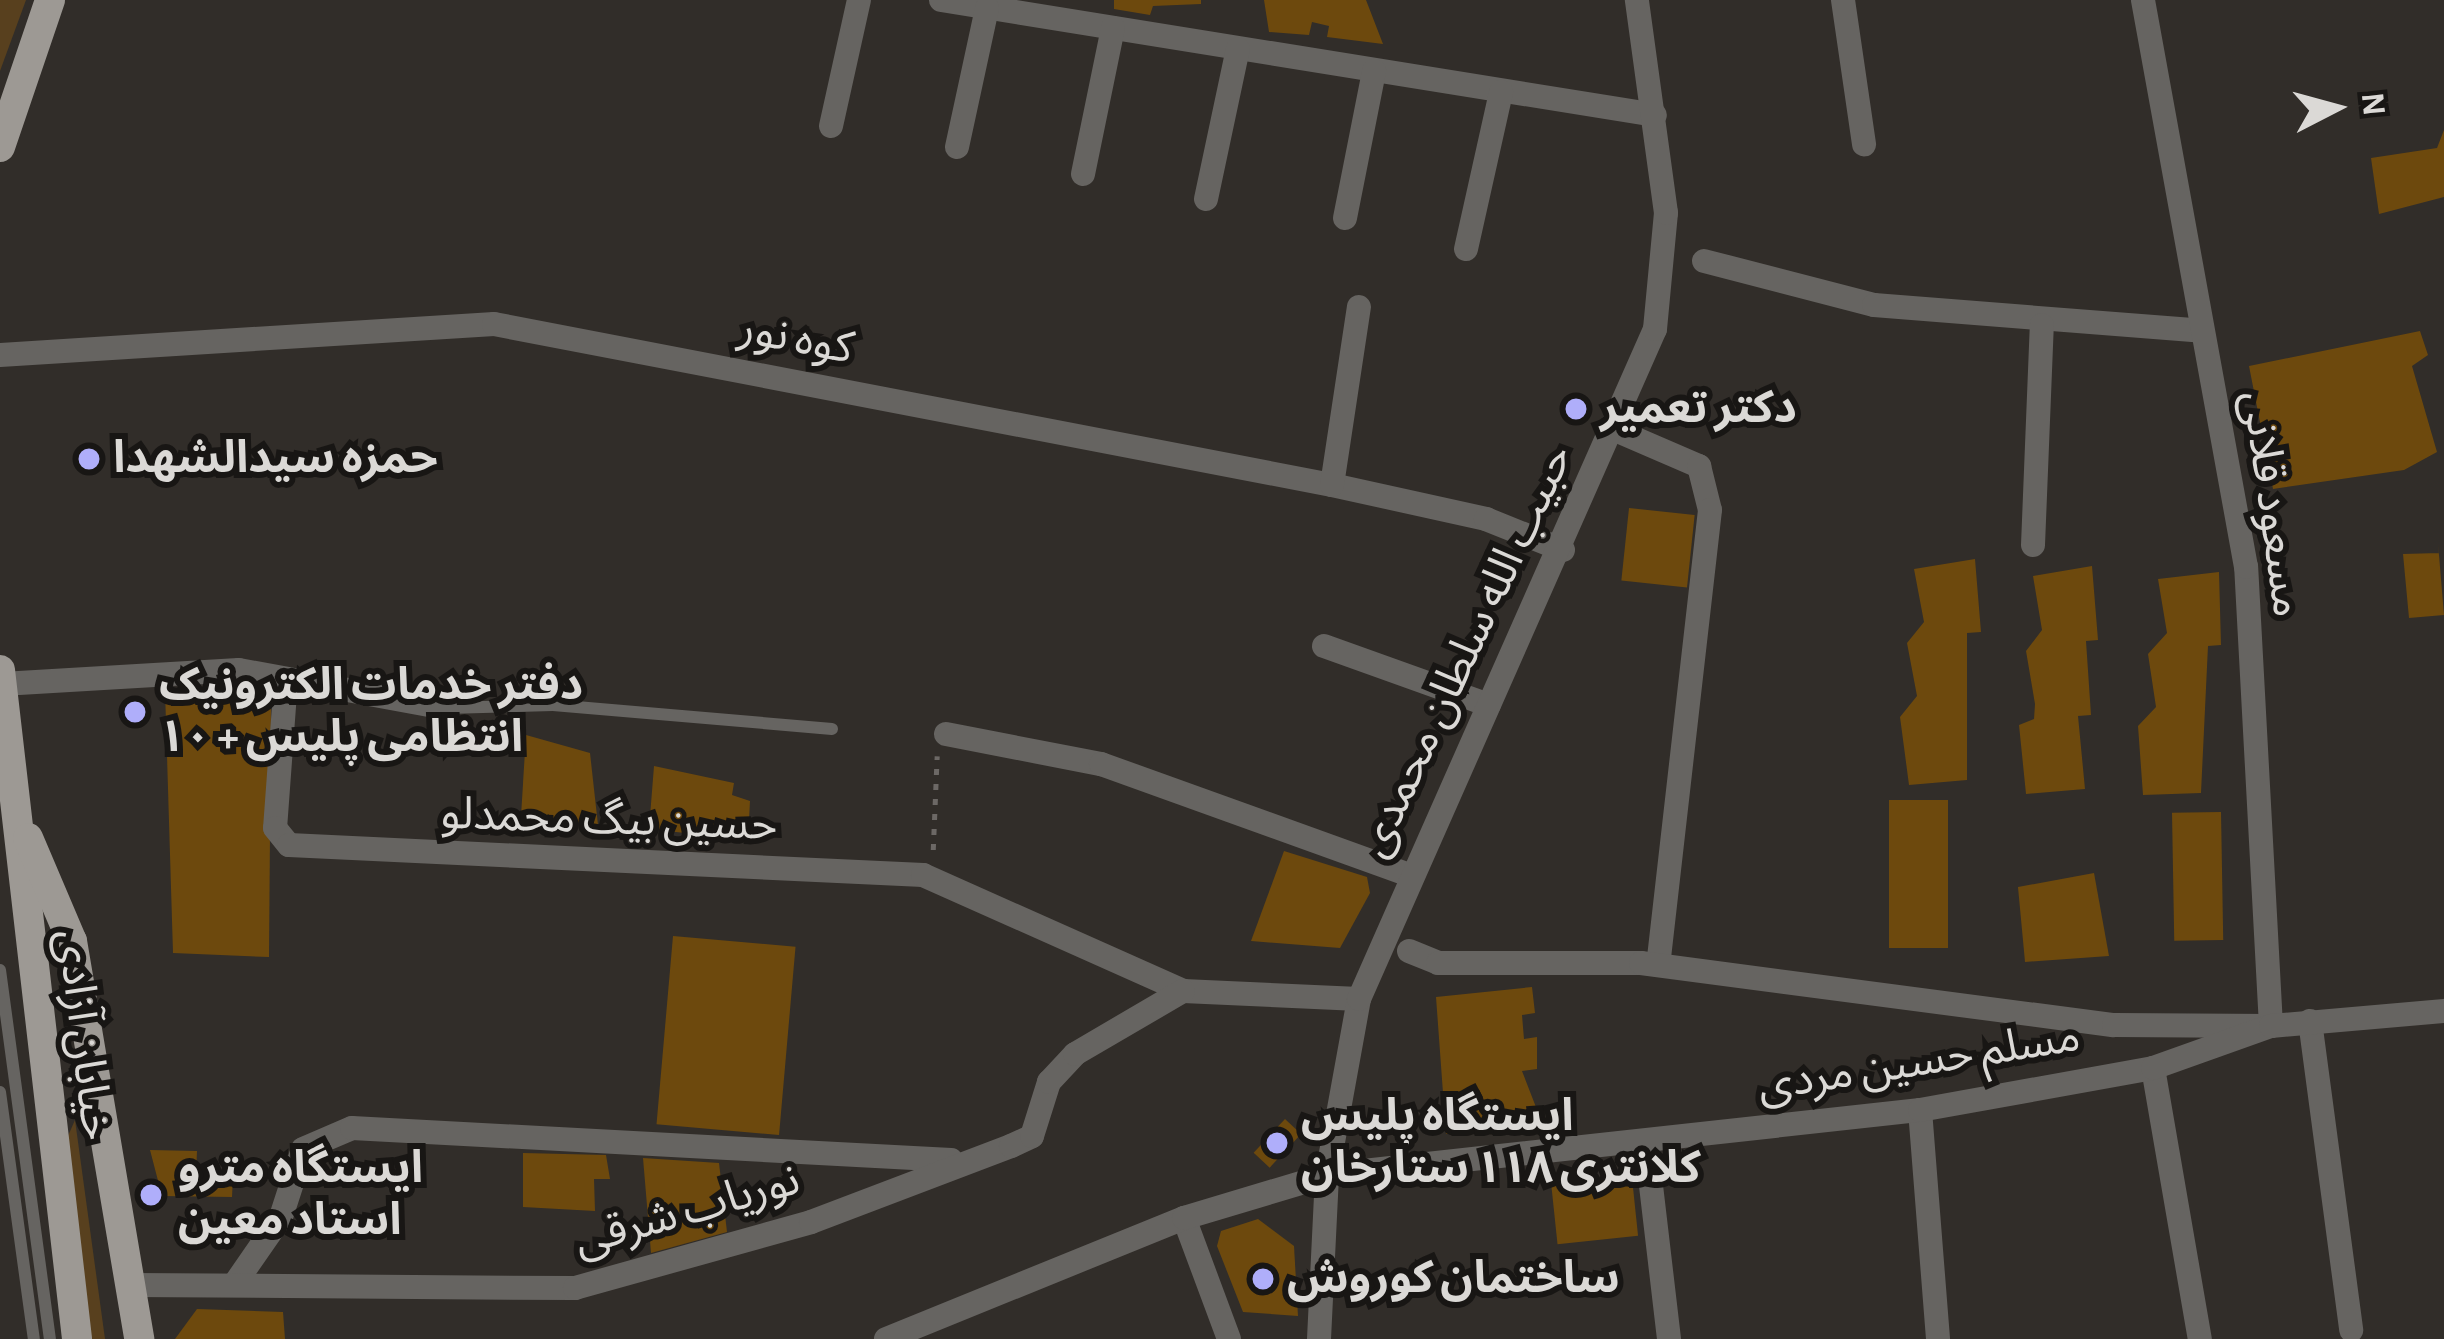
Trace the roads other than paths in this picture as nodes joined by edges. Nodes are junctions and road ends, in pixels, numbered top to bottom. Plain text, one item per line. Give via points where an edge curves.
1 (50, 0) edge
2 (859, 0) edge
3 (941, 0) edge
4 (1637, 0) edge
5 (1843, 0) edge
6 (2143, 0) edge
7 (987, 8) junction
8 (1113, 28) junction
9 (1238, 49) junction
10 (1374, 71) junction
11 (1501, 92) junction
12 (1655, 116) junction
13 (831, 126) dead end
14 (1864, 144) dead end
15 (0, 147) edge
16 (957, 147) dead end
17 (1083, 174) dead end
18 (1206, 199) dead end
19 (1345, 218) dead end
20 (1466, 250) dead end
21 (1704, 261) dead end
22 (1359, 307) dead end
23 (2042, 325) junction
24 (2201, 331) junction
25 (0, 355) edge
26 (1613, 429) junction
27 (1332, 485) junction
28 (2033, 545) dead end
29 (1563, 550) junction
30 (1324, 646) dead end
31 (1, 677) edge
32 (286, 679) junction
33 (1489, 705) junction
34 (447, 708) joint
35 (832, 729) dead end
36 (946, 734) road end
37 (19, 815) junction
38 (1409, 875) junction
39 (1409, 951) dead end
40 (1658, 965) junction
41 (0, 970) edge
42 (1183, 992) junction
43 (1359, 999) junction
44 (2444, 1010) edge
45 (2310, 1021) junction
46 (2271, 1026) junction
47 (2152, 1068) junction
48 (0, 1092) edge
49 (1920, 1110) junction
50 (1646, 1143) junction
51 (960, 1160) junction
52 (1327, 1175) junction
53 (1184, 1217) junction
54 (236, 1282) junction
55 (131, 1285) junction
56 (2351, 1330) dead end
57 (34, 1339) edge
58 (50, 1339) edge
59 (77, 1339) edge
60 (139, 1339) edge
61 (886, 1339) edge
62 (1229, 1339) edge
63 (1319, 1339) edge
64 (1669, 1339) edge
65 (1938, 1339) edge
66 (2200, 1339) edge

1 - 15 main road
2 - 13 street
3 - 7 street
4 - 12 street, حبیب الله سلطان محمدی
5 - 14 street
6 - 24 street, مسعود قلانی
7 - 8 street
7 - 16 street
8 - 9 street
8 - 17 street
9 - 10 street
9 - 18 street
10 - 11 street
10 - 19 street
11 - 12 street
11 - 20 street
12 - 26 street, حبیب الله سلطان محمدی via 1665,262 1643,368
21 - 23 street via 1874,305
22 - 27 street
23 - 24 street
23 - 28 street
24 - 46 street, مسعود قلانی via 2246,567
25 - 27 street, کوه نور via 494,324
26 - 29 street, حبیب الله سلطان محمدی
26 - 40 street via 1699,466 1710,510
27 - 29 street, کوه نور via 1486,519
29 - 33 street, حبیب الله سلطان محمدی
30 - 33 street
31 - 32 street via 239,670
31 - 37 main road, خیابان آزادی
32 - 34 street
32 - 42 street, حسین بیگ محمدلو via 275,819 289,845 923,875
33 - 38 street, حبیب الله سلطان محمدی
34 - 35 lane via 554,705
36 - 38 street via 1101,764
37 - 55 main road via 72,941
37 - 59 main road, خیابان آزادی
38 - 43 street, حبیب الله سلطان محمدی
39 - 40 street via 1438,963
40 - 46 street via 2075,1021
41 - 58 lane
42 - 43 street, حسین بیگ محمدلو
42 - 51 street, نوریاب شرقی via 1075,1054 1049,1082 1032,1136
43 - 52 street, حبیب الله سلطان محمدی
44 - 45 street, مسلم حسین مردی
45 - 46 street, مسلم حسین مردی
45 - 56 street
46 - 47 street, مسلم حسین مردی
47 - 49 street, مسلم حسین مردی
47 - 66 street
48 - 57 lane
49 - 50 street, مسلم حسین مردی
49 - 65 street
50 - 52 street, مسلم حسین مردی
50 - 64 street
51 - 54 street, نوریاب شرقی via 811,1222 575,1288
51 - 54 street via 352,1129 303,1149 281,1217
52 - 53 street, مسلم حسین مردی
52 - 63 street, حبیب الله سلطان محمدی
53 - 61 street, مسلم حسین مردی
53 - 62 street
54 - 55 street, نوریاب شرقی
55 - 60 main road

